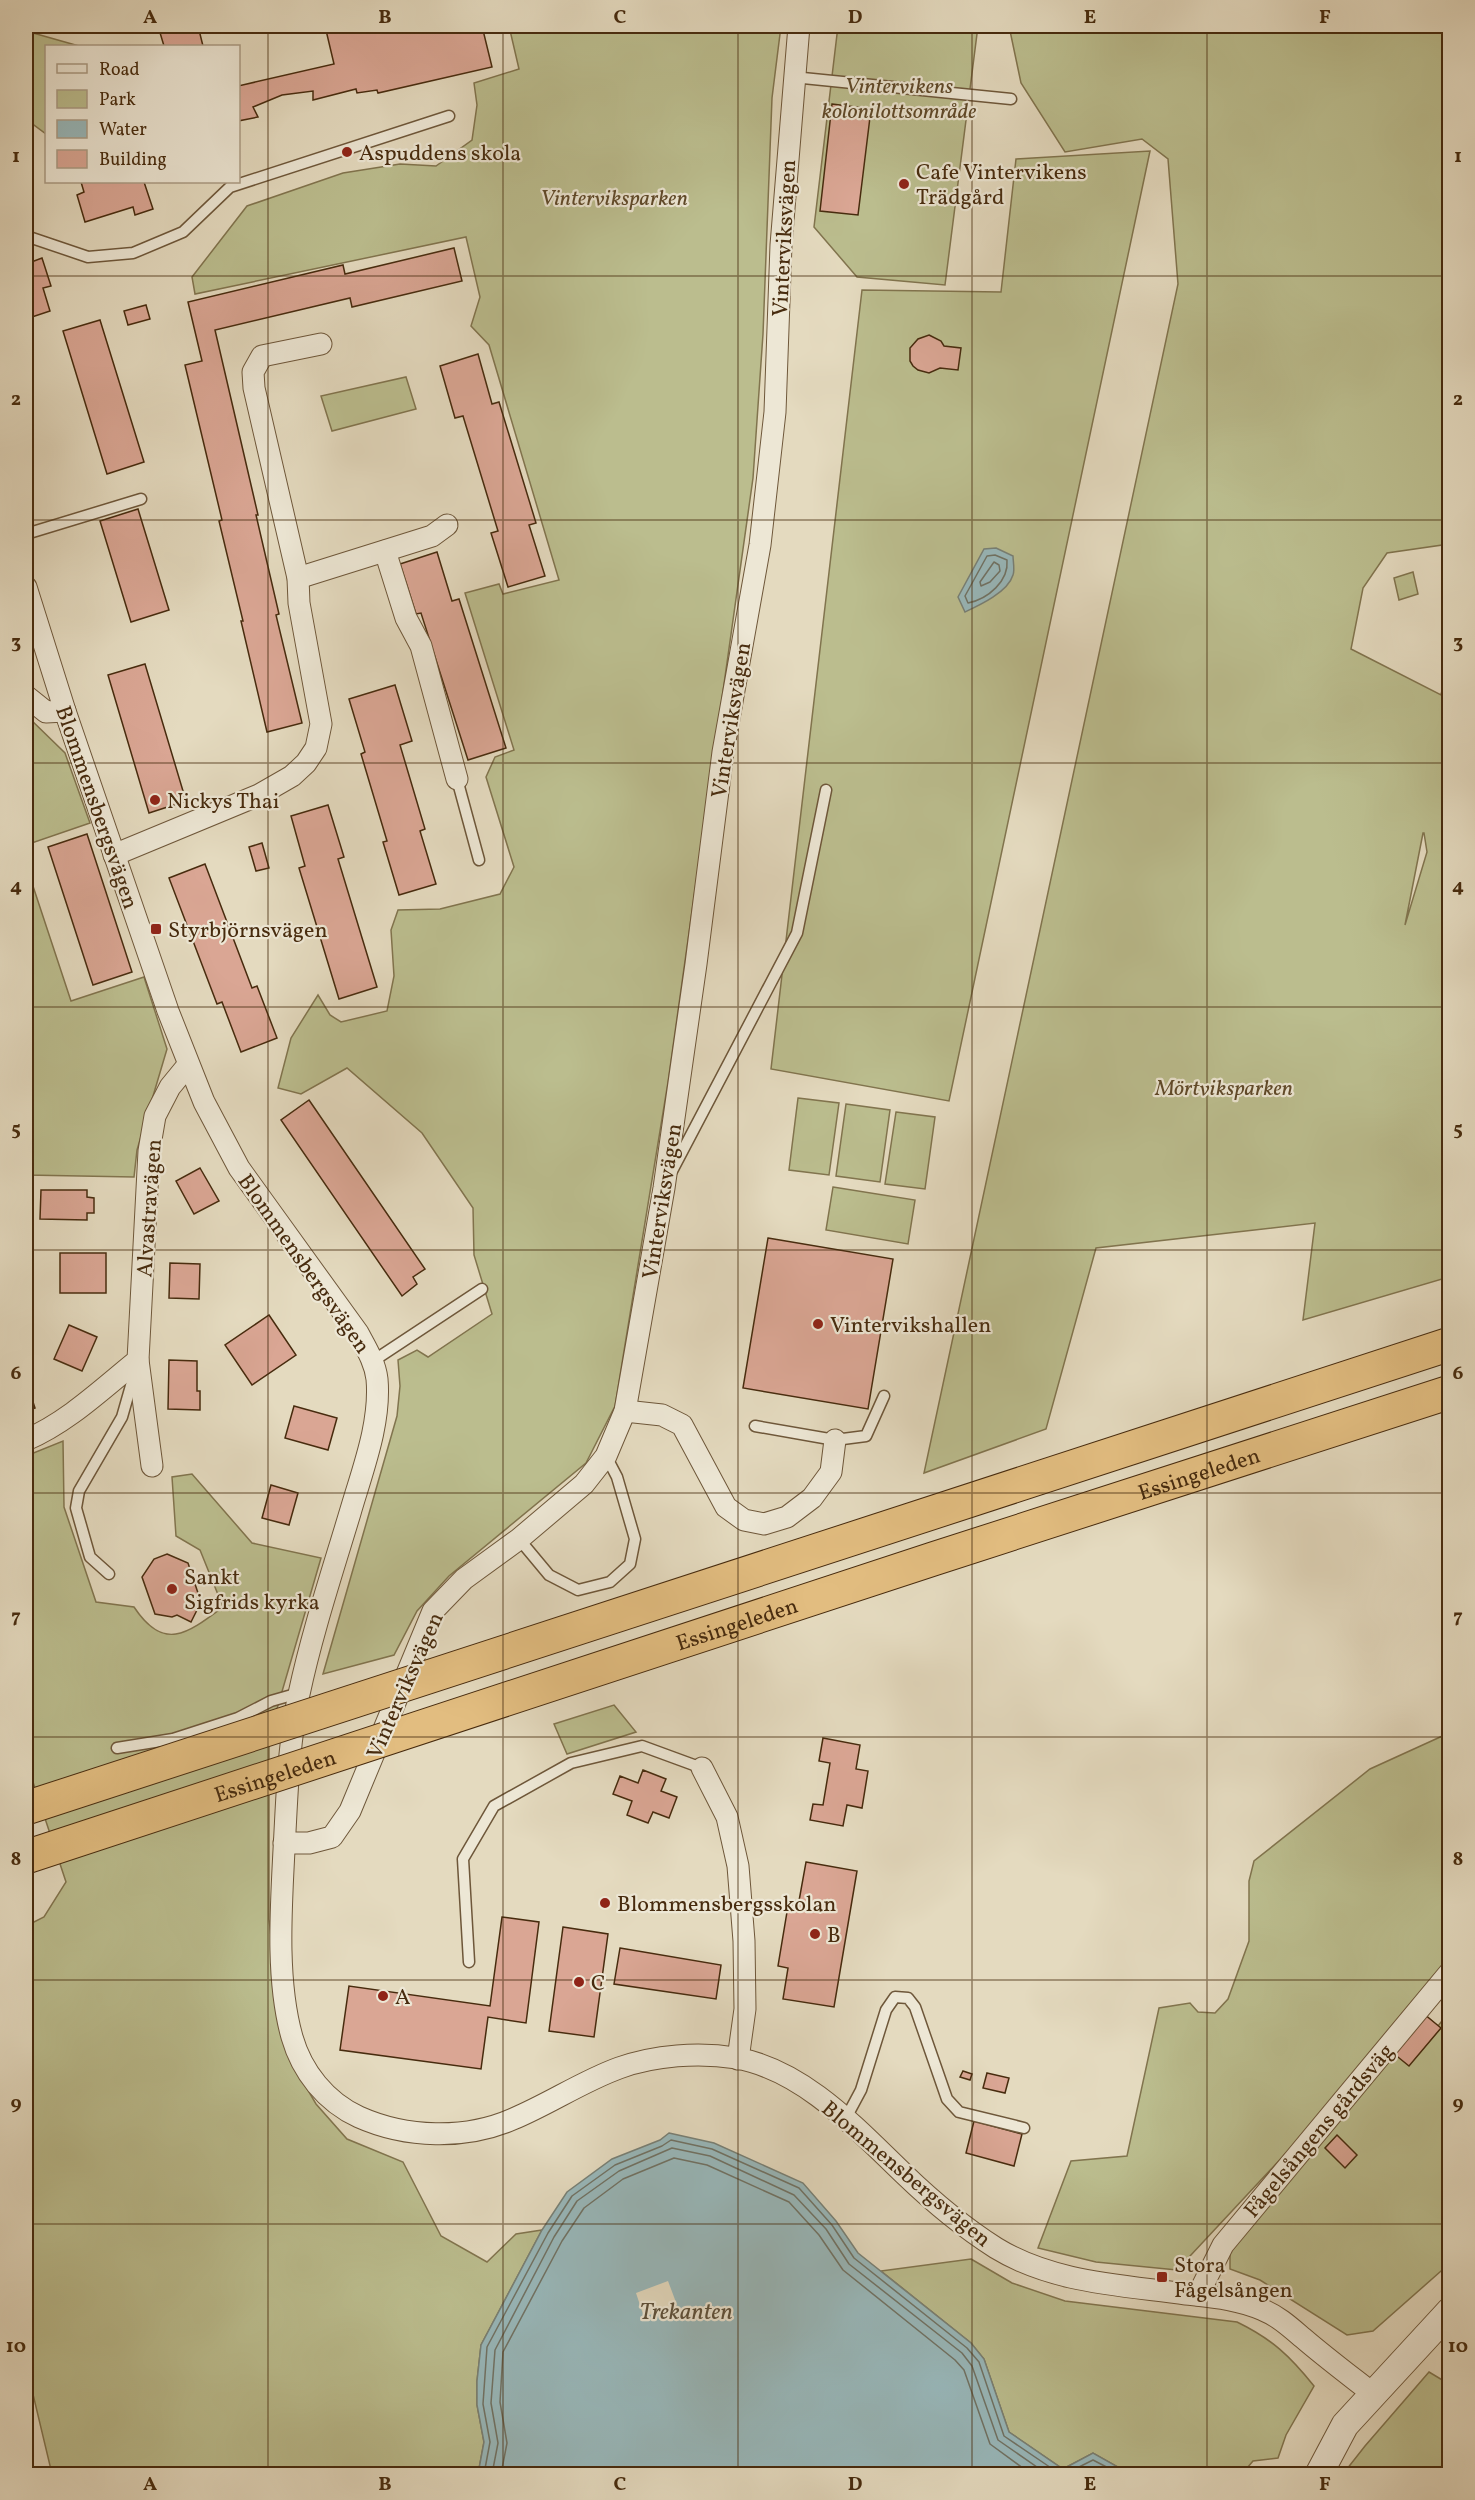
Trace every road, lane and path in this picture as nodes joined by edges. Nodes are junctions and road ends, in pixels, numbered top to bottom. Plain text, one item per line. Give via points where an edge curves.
1 (799, 26) edge
2 (793, 77) junction
3 (1011, 99) dead end
4 (449, 116) dead end
5 (26, 236) edge
6 (321, 344) dead end
7 (141, 499) dead end
8 (447, 525) dead end
9 (26, 534) edge
10 (385, 551) junction
11 (298, 578) junction
12 (26, 587) edge
13 (26, 696) edge
14 (65, 711) junction
15 (457, 779) joint
16 (826, 790) dead end
17 (114, 855) junction
18 (479, 860) dead end
19 (188, 1065) junction
20 (664, 1188) junction
21 (482, 1289) dead end
22 (1449, 1344) edge
23 (138, 1360) junction
24 (373, 1361) junction
25 (1449, 1392) edge
26 (885, 1396) dead end
27 (626, 1411) junction
28 (755, 1426) dead end
29 (26, 1440) edge
30 (835, 1440) junction
31 (606, 1456) junction
32 (152, 1466) dead end
33 (519, 1539) junction
34 (109, 1574) dead end
35 (299, 1693) junction
36 (117, 1748) dead end
37 (702, 1768) joint
38 (26, 1808) edge
39 (284, 1844) junction
40 (26, 1857) edge
41 (469, 1962) dead end
42 (1449, 1972) edge
43 (738, 2059) junction
44 (846, 2118) junction
45 (1024, 2128) dead end
46 (1198, 2295) junction
47 (1449, 2311) edge
48 (1372, 2393) junction
49 (1319, 2475) edge

1 - 2 street, Vinterviksvägen
2 - 3 lane
2 - 20 street, Vinterviksvägen via 775,412 761,534 723,752
4 - 5 lane via 230,187 183,232 133,252 88,257
6 - 11 street via 262,356 253,372
7 - 9 lane
8 - 10 street via 432,536
10 - 11 street
10 - 15 street via 406,618 421,646
11 - 17 street via 321,724 316,748 292,776 259,795
12 - 14 street, Blommensbergsvägen
13 - 14 street via 46,712
14 - 17 street, Blommensbergsvägen
15 - 18 lane
16 - 20 lane via 797,933
17 - 19 street, Blommensbergsvägen
19 - 23 street, Alvastravägen via 170,1086 155,1116 149,1151
19 - 24 street, Blommensbergsvägen via 239,1168 358,1334
20 - 27 street, Vinterviksvägen
21 - 24 lane
22 - 38 highway, Essingeleden, bridge
23 - 29 street via 68,1417
23 - 32 street, Alvastravägen
23 - 34 lane via 122,1417 79,1491 76,1508 90,1557
24 - 35 street, Blommensbergsvägen via 377,1380 368,1454
25 - 40 highway, Essingeleden, bridge
26 - 30 lane via 866,1436
27 - 30 street via 662,1415 682,1425 726,1507 744,1520 764,1524 787,1517 812,1498 831,1472
27 - 31 street, Vinterviksvägen
28 - 30 lane
31 - 33 street, Vinterviksvägen via 584,1484
31 - 33 lane via 617,1477 635,1539 630,1564 610,1582 578,1590 549,1575
33 - 39 street, Vinterviksvägen via 464,1579 432,1611 350,1811 332,1837
35 - 36 lane via 173,1739
35 - 39 street, Blommensbergsvägen via 290,1744
37 - 41 lane via 642,1746 571,1762 494,1806 463,1859
37 - 43 street via 727,1816 738,1866 745,2009
39 - 43 street, Blommensbergsvägen via 282,1943 292,2038 306,2070 322,2092 354,2115 405,2131 476,2131 508,2122 619,2068 660,2058
42 - 46 street, Fågelsångens gårdsväg via 1223,2245
43 - 44 street, Blommensbergsvägen via 805,2088
44 - 45 lane via 861,2090 886,2010 895,1997 908,1998 915,2007 947,2099 959,2112
44 - 46 street, Blommensbergsvägen via 931,2199 998,2250 1034,2268 1065,2277
46 - 48 street, Blommensbergsvägen via 1233,2300 1266,2311
47 - 48 street
48 - 49 street via 1345,2425

